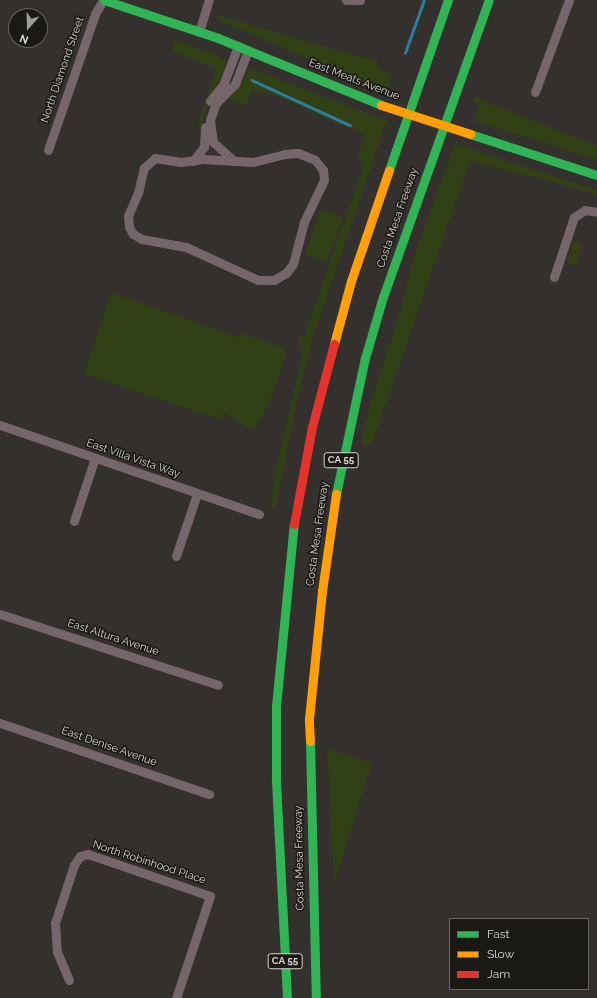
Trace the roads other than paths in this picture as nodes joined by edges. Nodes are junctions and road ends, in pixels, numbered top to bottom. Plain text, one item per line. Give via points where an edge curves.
1 (104, 0) edge
2 (209, 0) edge
3 (346, 0) edge
4 (360, 0) edge
5 (448, 0) edge
6 (489, 0) edge
7 (569, 0) edge
8 (199, 32) junction
9 (238, 46) junction
10 (248, 50) junction
11 (535, 92) dead end
12 (48, 150) dead end
13 (193, 161) junction
14 (234, 161) junction
15 (597, 175) edge
16 (597, 212) edge
17 (554, 277) dead end
18 (0, 425) edge
19 (95, 458) junction
20 (197, 494) junction
21 (259, 514) dead end
22 (74, 521) dead end
23 (176, 556) dead end
24 (0, 614) edge
25 (218, 685) dead end
26 (0, 723) edge
27 (209, 794) dead end
28 (313, 942) junction
29 (69, 980) dead end
30 (176, 998) edge
31 (287, 998) edge
32 (316, 998) edge
33 (320, 998) edge

1 - 8 main road, East Meats Avenue
1 - 12 street, North Diamond Street via 95,14
2 - 8 street
3 - 4 street
5 - 31 main road, Costa Mesa Freeway / CA 55 via 351,281 312,427 295,520 284,608 276,706 276,778
6 - 28 main road, Costa Mesa Freeway / CA 55 via 383,297 363,364 338,477 322,591 309,719
7 - 11 street
8 - 9 main road, East Meats Avenue
9 - 10 main road, East Meats Avenue
9 - 13 street via 223,85 207,109 206,142
10 - 14 street via 235,84 216,103 210,120 213,142
10 - 15 main road, East Meats Avenue, bridge via 381,104
13 - 14 street
13 - 14 street via 160,158 146,164 128,216 133,234 142,239 199,252 258,280 274,280 286,273 293,264 304,222 321,190 324,173 315,160 298,153 284,154 258,162
16 - 17 street via 585,210 574,217
18 - 19 street, East Villa Vista Way
19 - 20 street, East Villa Vista Way
19 - 22 street
20 - 21 street, East Villa Vista Way
20 - 23 street
24 - 25 street, East Altura Avenue
26 - 27 street, East Denise Avenue
28 - 32 main road, Costa Mesa Freeway / CA 55
28 - 33 main road
29 - 30 street, North Robinhood Place via 57,952 55,923 74,865 80,856 88,854 210,896

